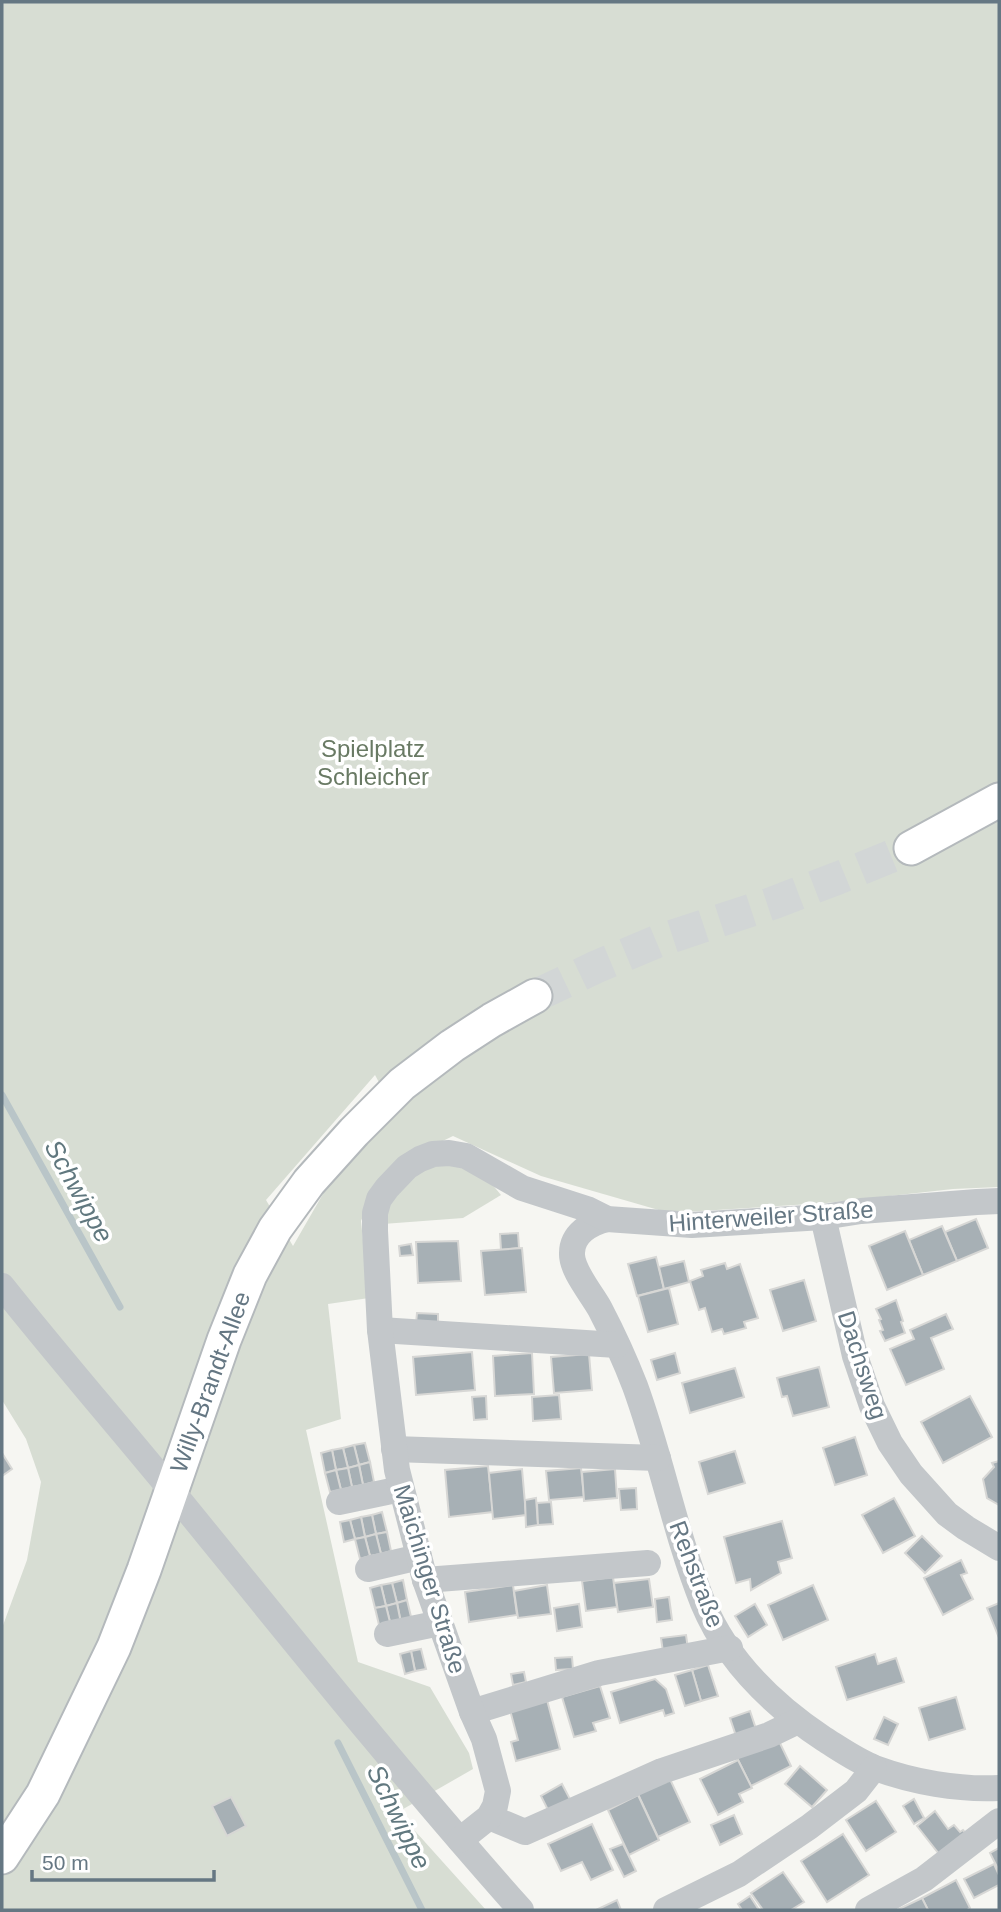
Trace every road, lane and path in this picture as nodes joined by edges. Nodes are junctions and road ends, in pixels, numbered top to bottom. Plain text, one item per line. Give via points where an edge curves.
1 (999, 800) edge
2 (911, 848) tunnel mouth
3 (535, 996) tunnel mouth
4 (999, 1201) edge
5 (375, 1213) joint
6 (823, 1217) junction
7 (607, 1219) junction
8 (2, 1286) edge
9 (380, 1330) junction
10 (617, 1345) junction
11 (394, 1449) junction
12 (657, 1458) junction
13 (401, 1489) junction
14 (171, 1491) junction
15 (340, 1502) dead end
16 (999, 1548) edge
17 (648, 1563) dead end
18 (368, 1569) dead end
19 (422, 1569) junction
20 (440, 1623) junction
21 (387, 1634) dead end
22 (730, 1648) junction
23 (472, 1712) junction
24 (798, 1721) junction
25 (874, 1768) junction
26 (999, 1788) edge
27 (489, 1816) junction
28 (999, 1821) edge
29 (460, 1840) junction
30 (2, 1857) edge
31 (521, 1910) edge
32 (666, 1910) edge
33 (868, 1910) edge

1 - 2 main road
3 - 14 main road, Willy-Brandt-Allee via 452,1046 402,1084 309,1182 275,1229 250,1275
4 - 6 street, Hinterweiler Straße
5 - 7 street, Hinterweiler Straße via 379,1199 407,1167 433,1154 449,1153 466,1156 522,1188
5 - 9 street, Maichinger Straße
6 - 7 street, Hinterweiler Straße via 692,1225
6 - 16 street, Dachsweg via 855,1356 890,1443 947,1514
7 - 10 street, Rehstraße via 584,1228 571,1250 572,1261
8 - 14 street
9 - 10 street
9 - 11 street, Maichinger Straße
10 - 12 street, Rehstraße
11 - 12 street
11 - 13 street, Maichinger Straße
12 - 22 street, Rehstraße via 704,1604
13 - 15 street
13 - 19 street, Maichinger Straße
14 - 29 street
14 - 30 main road, Willy-Brandt-Allee via 114,1647 43,1794
17 - 19 street
18 - 19 street
19 - 20 street, Maichinger Straße
20 - 21 street
20 - 23 street, Maichinger Straße
22 - 23 street via 599,1673
22 - 24 street, Rehstraße via 768,1696
23 - 27 street, Maichinger Straße via 496,1778 498,1791
24 - 25 street, Rehstraße
24 - 27 street via 662,1771 525,1832
25 - 26 street, Rehstraße via 956,1787
25 - 32 street via 856,1791 749,1868
27 - 29 street
28 - 33 street via 925,1880
29 - 31 street

